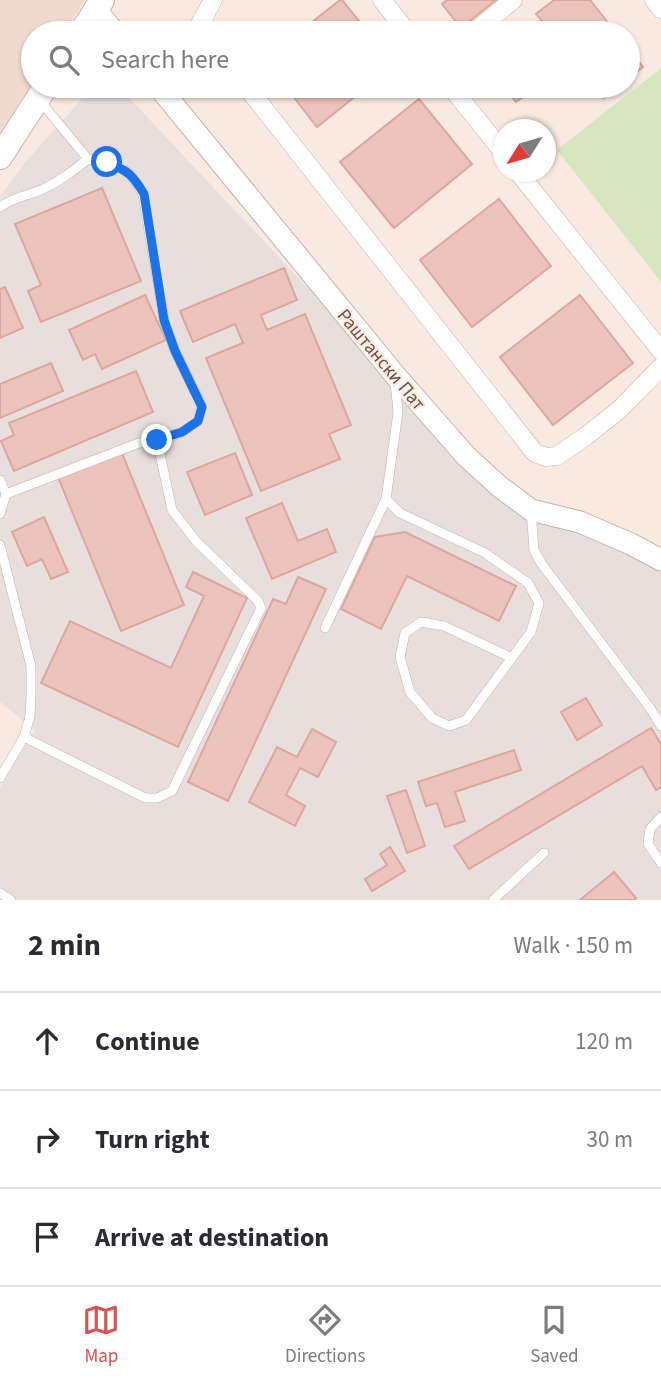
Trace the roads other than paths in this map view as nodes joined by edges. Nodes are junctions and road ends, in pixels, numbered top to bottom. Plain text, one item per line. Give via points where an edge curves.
1 (213, 0) edge
2 (382, 0) edge
3 (513, 0) edge
4 (653, 0) edge
5 (95, 3) edge
6 (661, 9) edge
7 (87, 21) edge
8 (107, 21) edge
9 (202, 21) edge
10 (399, 21) edge
11 (488, 21) edge
12 (38, 98) edge
13 (46, 98) edge
14 (168, 98) edge
15 (255, 98) edge
16 (459, 98) edge
17 (493, 140) edge
18 (0, 156) edge
19 (88, 159) junction
20 (526, 182) edge
21 (0, 207) edge
22 (661, 351) edge
23 (661, 368) edge
24 (395, 375) junction
25 (157, 440) junction
26 (0, 480) edge
27 (6, 494) junction
28 (386, 499) junction
29 (531, 510) junction
30 (0, 514) edge
31 (0, 545) edge
32 (661, 560) edge
33 (325, 628) dead end
34 (512, 658) junction
35 (661, 726) edge
36 (24, 737) junction
37 (0, 778) edge
38 (661, 817) edge
39 (544, 853) dead end
40 (661, 863) edge
41 (0, 893) edge
42 (11, 900) edge
43 (493, 900) edge

1 - 9 street
2 - 10 street
3 - 11 street
4 - 6 street
5 - 7 main road
5 - 8 street
12 - 18 main road
13 - 19 lane
14 - 24 street, Раштански Пат
15 - 23 street via 536,453 556,456 586,436
16 - 17 street
19 - 21 lane via 40,191
19 - 25 lane via 127,170 144,194 164,320 202,407 198,421
20 - 22 street
24 - 28 lane via 398,412
24 - 29 street, Раштански Пат via 466,456
25 - 27 lane
25 - 36 lane via 172,510 261,608 172,791 145,798
26 - 27 lane
27 - 30 lane
28 - 33 lane
28 - 34 lane via 400,513 485,553 528,583 539,603 531,632
29 - 32 street, Раштански Пат via 580,522
29 - 35 lane via 534,550 541,563
31 - 36 lane via 31,666 32,696
34 - 34 lane via 444,626 421,622 405,633 400,657 410,692 432,718 449,726 466,720
36 - 37 lane
38 - 40 lane via 650,829 648,844
39 - 43 lane
41 - 42 lane

